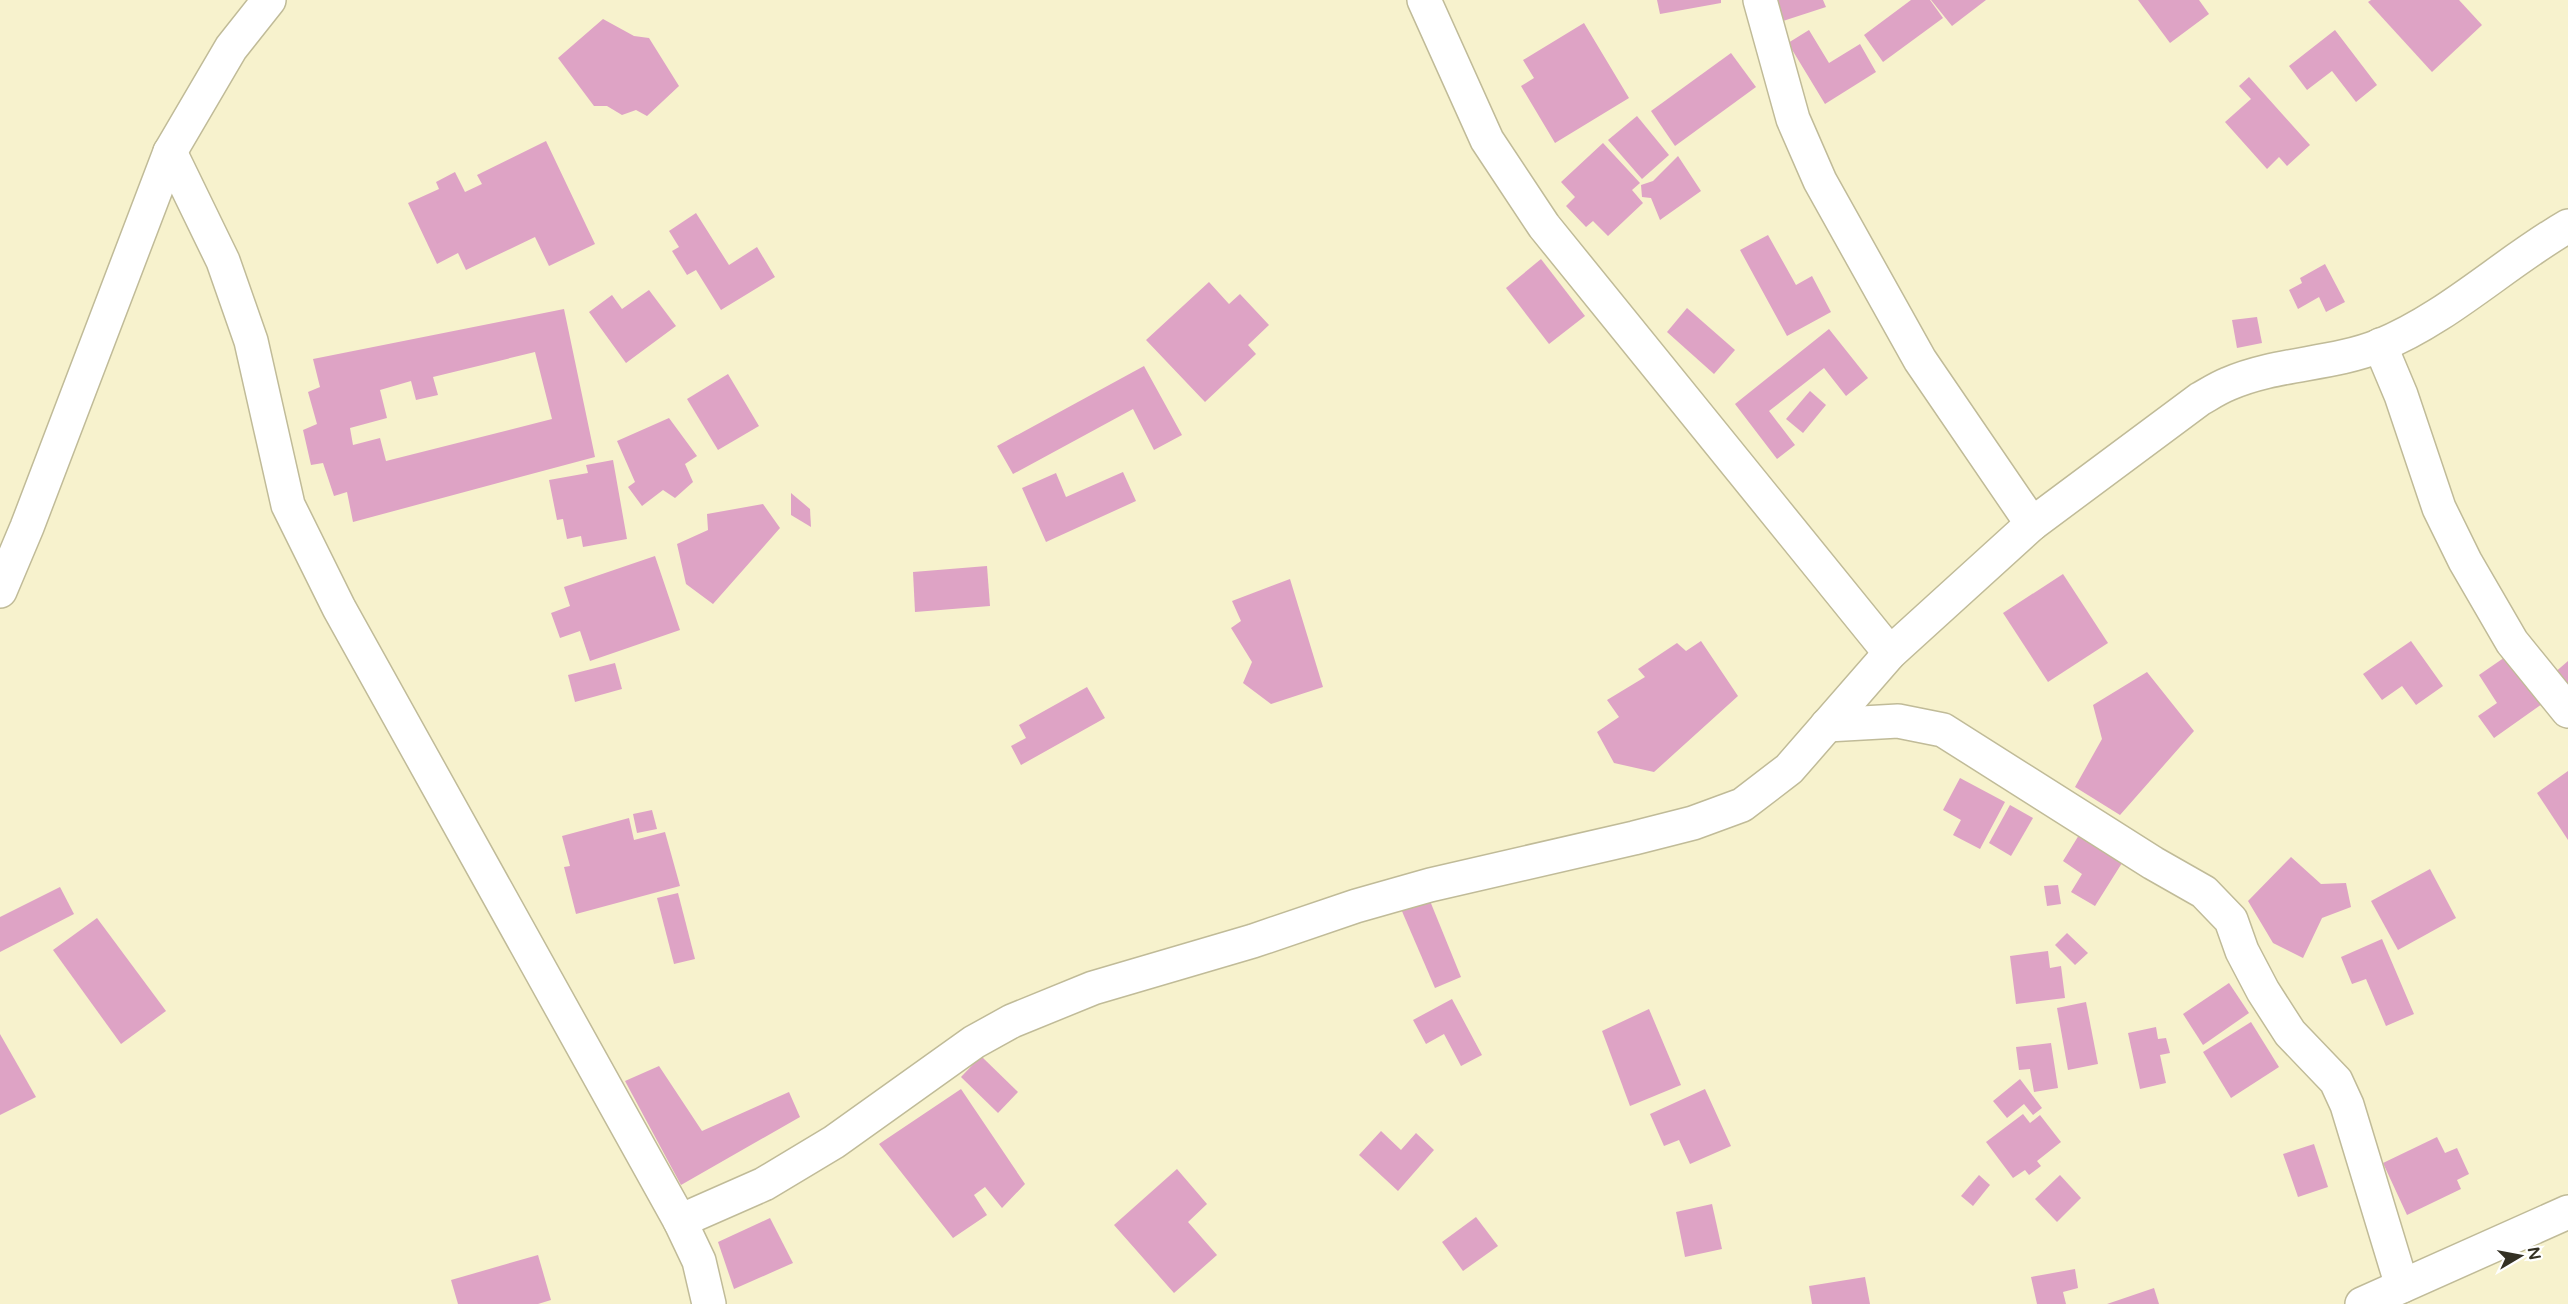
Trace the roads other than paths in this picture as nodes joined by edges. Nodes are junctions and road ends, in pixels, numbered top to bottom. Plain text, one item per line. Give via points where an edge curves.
1 (269, 0) edge
2 (1424, 0) edge
3 (1760, 0) edge
4 (170, 152) junction
5 (2568, 226) edge
6 (2380, 345) junction
7 (2032, 524) junction
8 (0, 591) edge
9 (1890, 653) junction
10 (2568, 711) edge
11 (1827, 725) junction
12 (2568, 1212) edge
13 (680, 1221) junction
14 (2402, 1286) junction
15 (709, 1304) edge
16 (2362, 1304) edge

1 - 4 street via 231,48
2 - 9 street via 1487,140 1544,226
3 - 7 street via 1792,119 1820,181 1920,360
4 - 8 street
4 - 13 street via 223,261 251,342 288,505 339,608
5 - 6 street via 2530,248 2473,291
6 - 7 street via 2228,383 2200,399
6 - 10 street via 2439,508 2465,561 2512,642
7 - 9 street
9 - 11 street
11 - 13 street via 1789,769 1742,805 1634,838 1356,906 1093,988 1012,1021 974,1042 834,1142 764,1184
11 - 14 street via 1898,721 1943,730 2204,892 2231,920 2247,961 2290,1032 2336,1081
12 - 14 street
13 - 15 street via 699,1261
14 - 16 street

